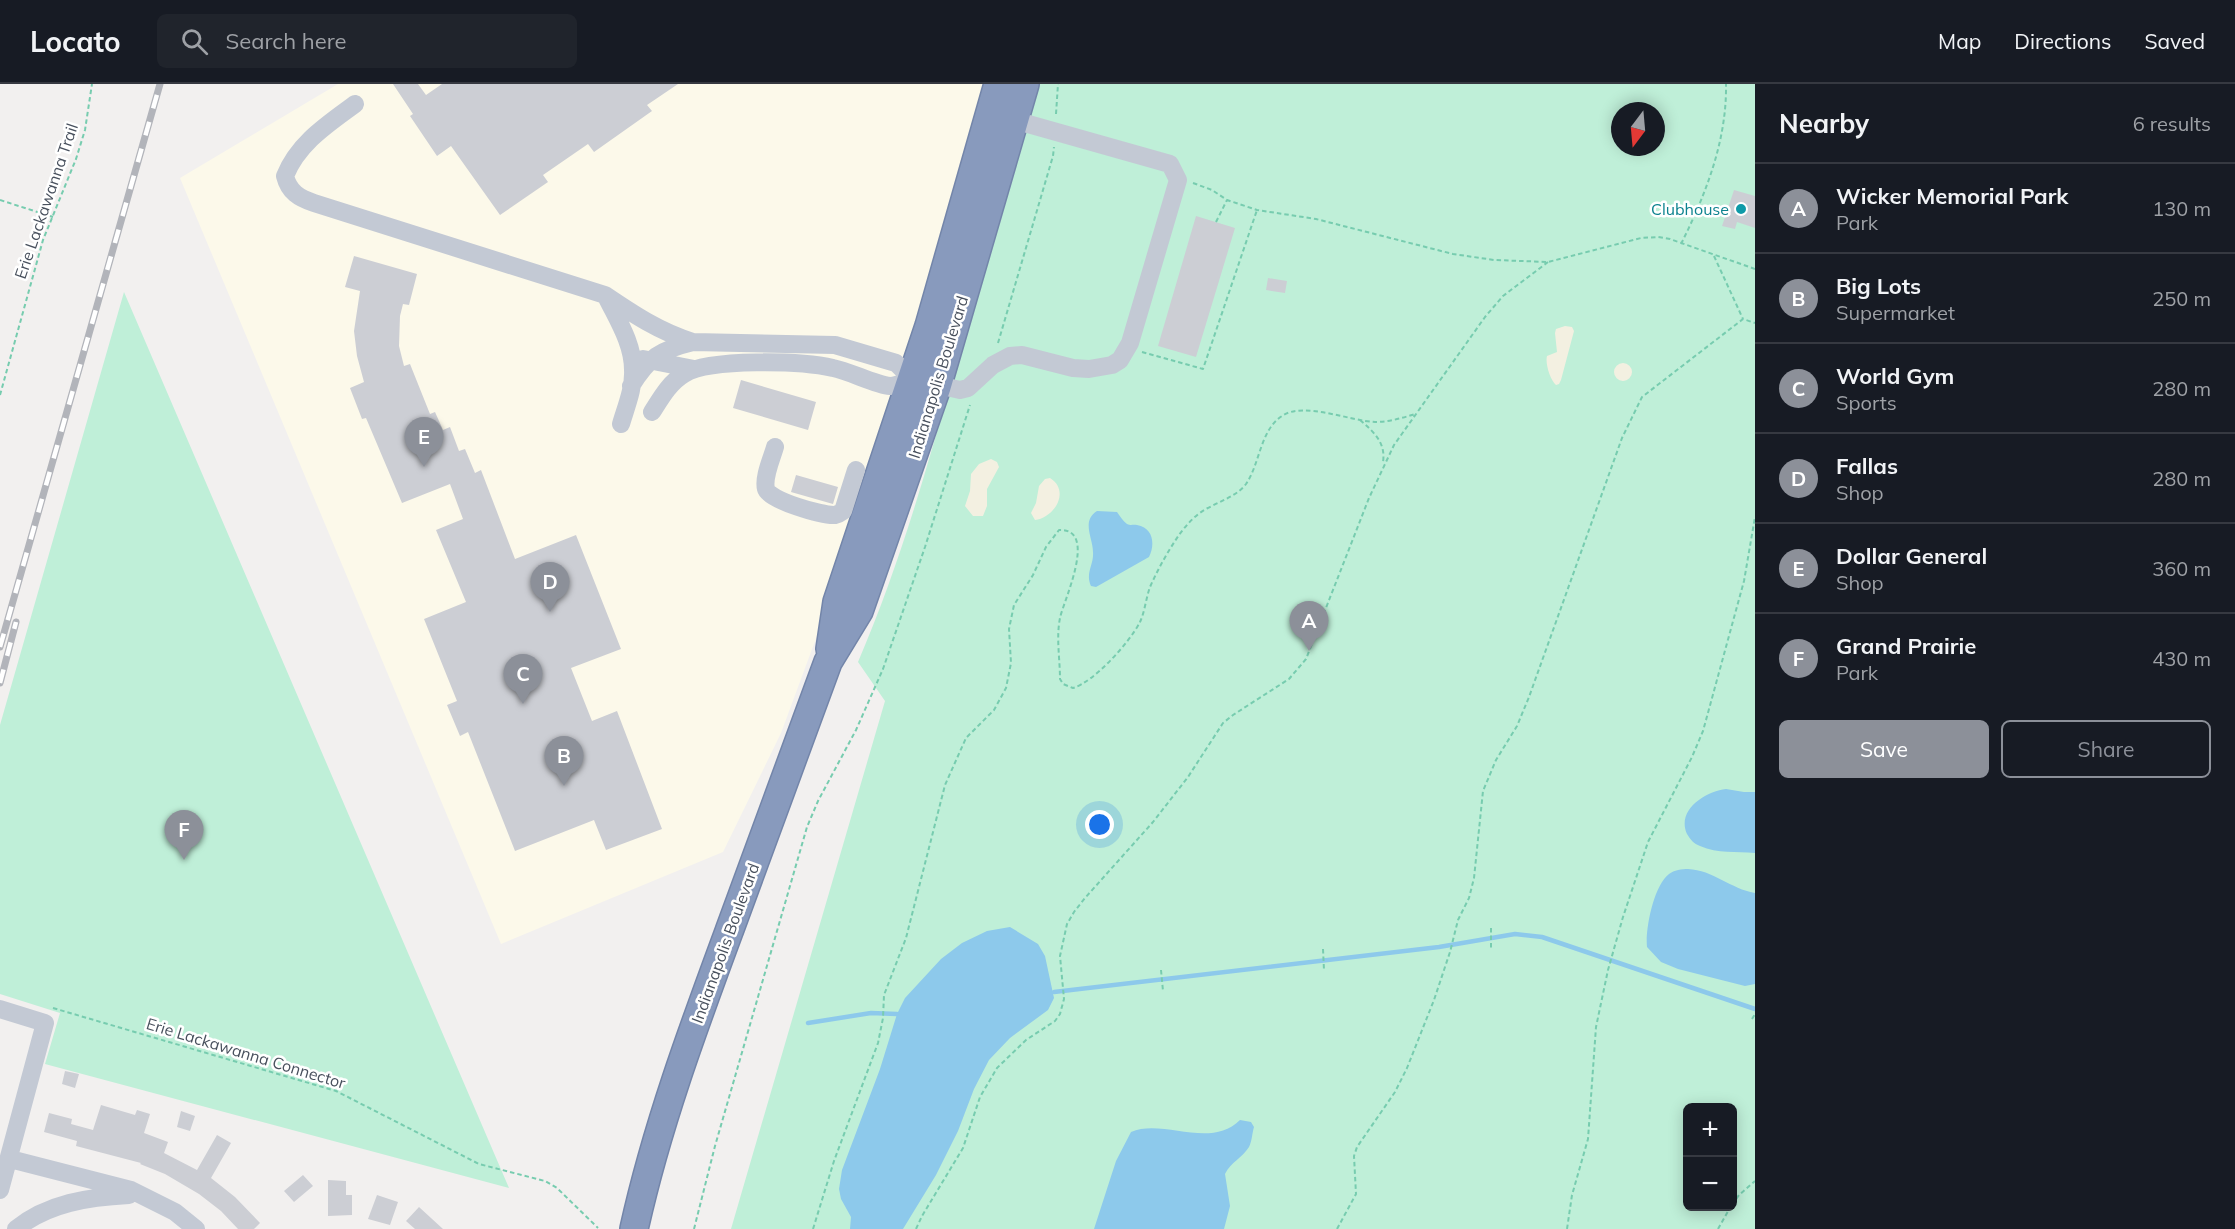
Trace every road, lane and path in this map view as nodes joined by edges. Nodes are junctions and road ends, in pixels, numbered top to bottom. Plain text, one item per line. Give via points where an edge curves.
1 (92, 84) edge
2 (998, 84) edge
3 (1025, 84) edge
4 (1058, 84) edge
5 (1726, 84) edge
6 (355, 104) dead end
7 (1014, 120) junction
8 (1056, 132) junction
9 (1178, 180) junction
10 (0, 200) edge
11 (1227, 200) junction
12 (1257, 210) junction
13 (53, 217) junction
14 (1216, 222) dead end
15 (1681, 244) junction
16 (1714, 256) junction
17 (1548, 261) junction
18 (1755, 269) edge
19 (605, 295) junction
20 (1743, 319) junction
21 (1755, 322) edge
22 (693, 342) junction
23 (1128, 348) junction
24 (996, 349) dead end
25 (640, 358) junction
26 (694, 369) junction
27 (980, 378) junction
28 (925, 383) junction
29 (0, 395) edge
30 (652, 412) dead end
31 (1415, 414) junction
32 (1360, 420) junction
33 (621, 424) dead end
34 (775, 447) dead end
35 (1383, 465) junction
36 (856, 470) dead end
37 (1755, 518) edge
38 (1491, 928) dead end
39 (1323, 949) dead end
40 (1491, 949) dead end
41 (1161, 970) dead end
42 (1324, 970) dead end
43 (1163, 991) dead end
44 (0, 1009) edge
45 (1755, 1014) edge
46 (1752, 1019) dead end
47 (45, 1023) junction
48 (10, 1159) junction
49 (1755, 1180) edge
50 (0, 1190) edge
51 (143, 1194) junction
52 (1737, 1198) edge
53 (1729, 1211) edge
54 (598, 1228) edge
55 (16, 1229) edge
56 (196, 1229) edge
57 (634, 1229) edge
58 (694, 1229) edge
59 (813, 1229) edge
60 (916, 1229) edge
61 (1337, 1229) edge
62 (1567, 1229) edge
63 (1718, 1229) edge

1 - 13 path, Erie Lackawanna Trail via 85,130
2 - 28 highway, Indianapolis Boulevard via 933,315
3 - 7 highway, Indianapolis Boulevard
4 - 8 path
5 - 15 path via 1724,120 1714,165
6 - 19 street via 314,135 296,155 285,176 294,194
7 - 8 street
7 - 28 highway, Indianapolis Boulevard
8 - 9 street via 1170,164
8 - 24 path via 1053,156
9 - 11 path via 1200,185
9 - 23 street
10 - 13 path
11 - 12 path
11 - 14 path
12 - 17 path via 1316,219 1453,254
12 - 23 path via 1203,369
13 - 29 path, Erie Lackawanna Trail
15 - 16 path
15 - 17 path via 1658,237 1641,238
16 - 18 path
16 - 20 path
17 - 31 path via 1491,310
19 - 22 street via 645,322
19 - 25 street
20 - 21 path
20 - 61 path via 1654,386 1635,409 1529,697 1483,791 1474,878 1450,952 1407,1068 1354,1156 1356,1194
22 - 25 street
22 - 28 street via 835,345 896,363
23 - 27 street via 1112,365 1089,369 1010,356
25 - 26 street
25 - 33 street
26 - 28 street via 796,362 835,368 891,386
26 - 30 street via 670,386
27 - 28 street via 960,390
27 - 58 path via 883,669 807,827
28 - 57 highway, Indianapolis Boulevard via 859,610 828,662 670,1096
31 - 32 path via 1386,421
31 - 35 path
32 - 35 path via 1382,445
32 - 59 path via 1302,411 1280,417 1266,437 1245,485 1238,493 1196,516 1178,536 1150,588 1134,631 1094,675 1073,688 1060,679 1059,632 1076,571 1076,544 1070,532 1059,530 1054,535 1014,606 1006,688 994,710 966,738 945,785 906,938 886,986 878,1043
34 - 36 street via 766,481 768,494 826,514 843,512
35 - 60 path via 1306,659 1289,680 1223,723 1154,822 1084,898 1063,938 1060,962 1064,999 1060,1014 1055,1022 1011,1052 988,1082 963,1148
37 - 62 path via 1744,581 1703,731 1648,842 1608,970 1596,1027 1588,1139
38 - 40 path
39 - 42 path
41 - 43 path
44 - 47 street
45 - 46 path
47 - 48 street
47 - 54 path, Erie Lackawanna Connector via 49,1008 64,1010 336,1091 479,1164 545,1181
48 - 50 street
48 - 51 street
49 - 52 path
51 - 55 street via 65,1203
51 - 56 street
53 - 63 path

